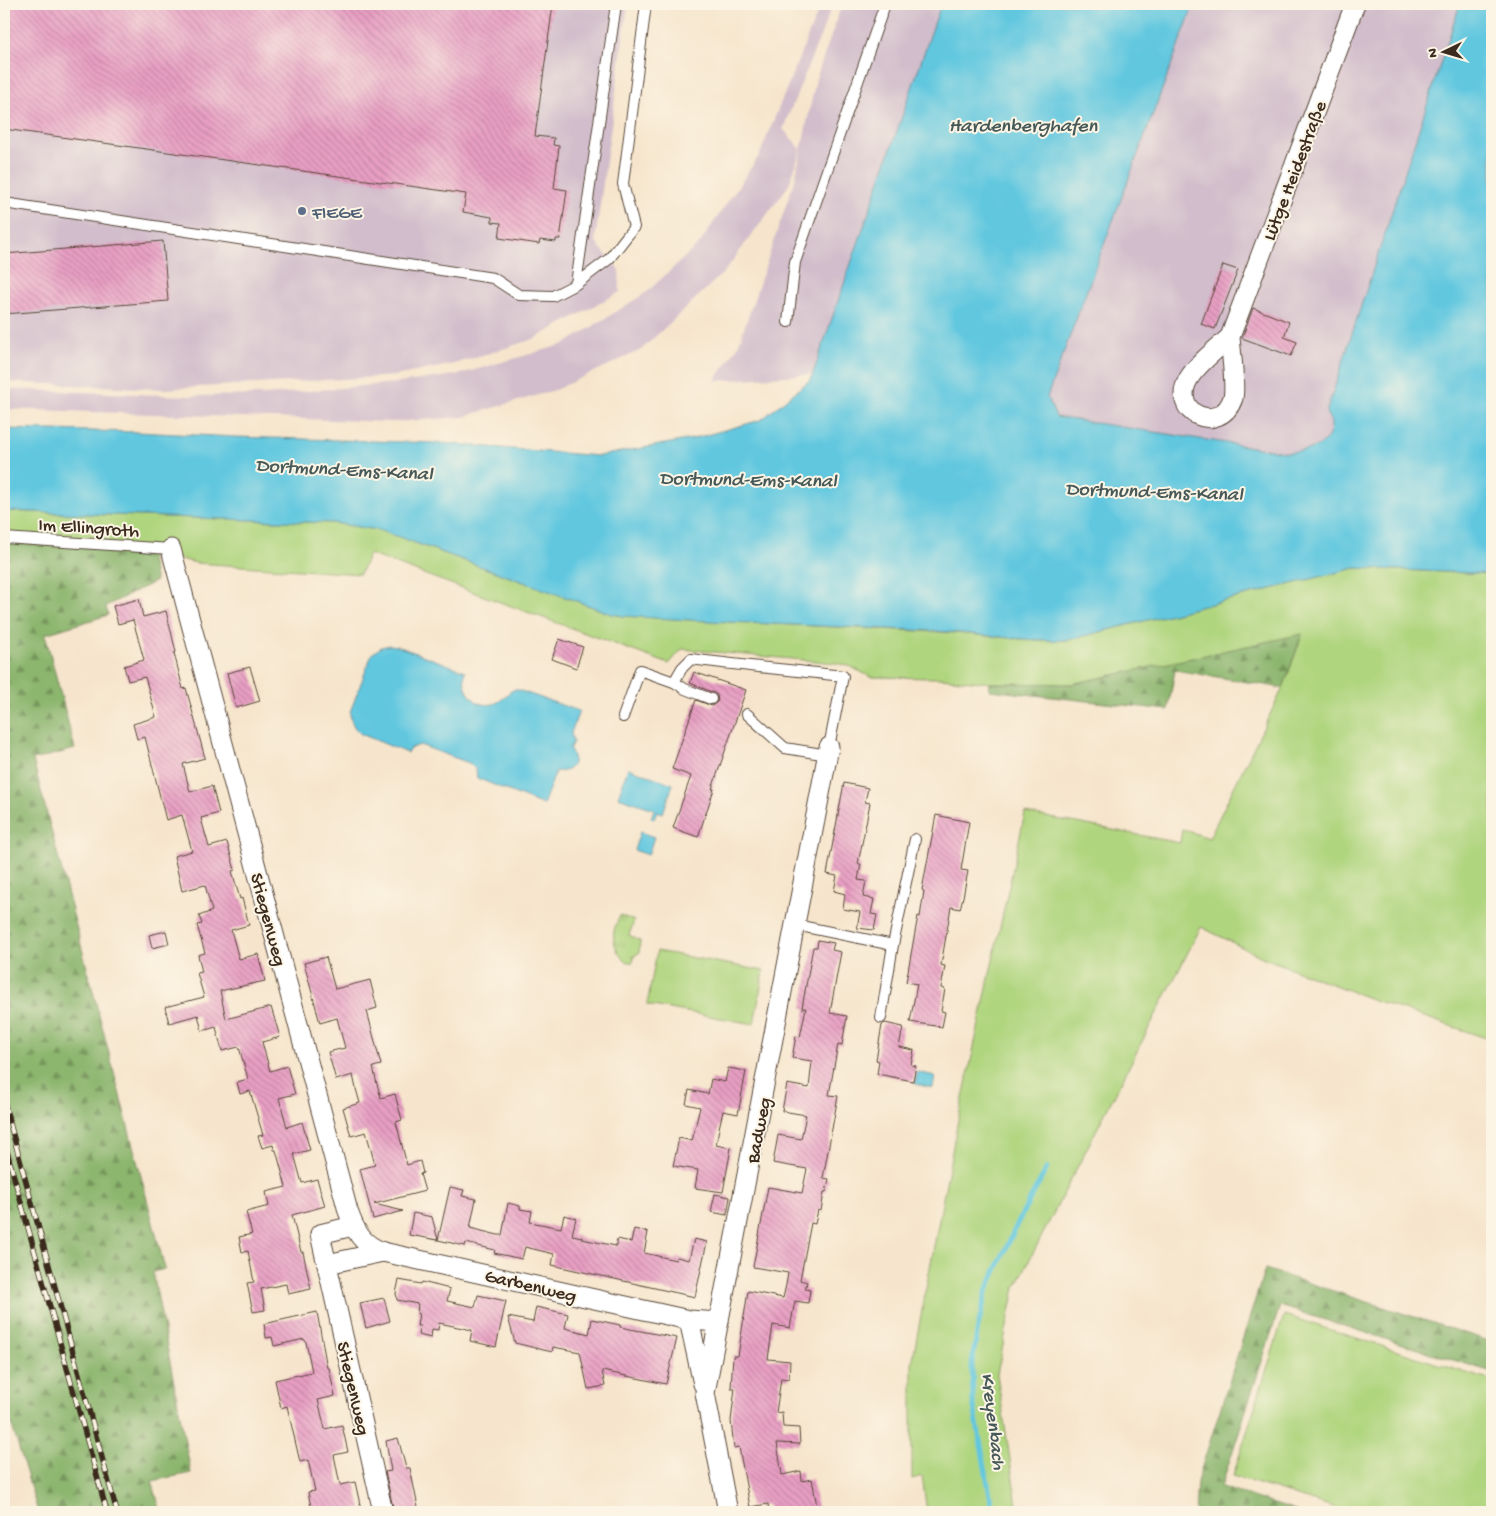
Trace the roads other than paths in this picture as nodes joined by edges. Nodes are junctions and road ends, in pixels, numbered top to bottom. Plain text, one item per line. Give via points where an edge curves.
1 (616, 4) edge
2 (646, 4) edge
3 (885, 4) edge
4 (1355, 4) edge
5 (4, 203) edge
6 (576, 284) junction
7 (788, 322) dead end
8 (1230, 336) dead end
9 (4, 538) edge
10 (171, 548) joint
11 (674, 682) junction
12 (711, 699) dead end
13 (748, 714) dead end
14 (623, 717) dead end
15 (828, 751) junction
16 (915, 839) dead end
17 (796, 925) junction
18 (893, 945) junction
19 (881, 1018) dead end
20 (353, 1226) junction
21 (383, 1252) junction
22 (327, 1264) junction
23 (689, 1320) junction
24 (719, 1322) junction
25 (705, 1393) junction
26 (383, 1512) edge
27 (728, 1512) edge

1 - 6 lane
2 - 6 lane via 623,184 634,227 609,259
3 - 7 lane via 796,262
4 - 8 street, Lütge Heidestraße
5 - 6 lane via 493,278 519,295 553,296
9 - 10 lane, Im Ellingroth
10 - 20 street, Stiegenweg
11 - 12 lane
11 - 14 lane via 640,670
11 - 15 lane via 691,659 843,676
13 - 15 lane via 785,748
15 - 17 street, Badweg
16 - 18 lane
17 - 18 lane
17 - 24 street, Badweg
18 - 19 lane
20 - 21 street, Garbenweg via 365,1243
20 - 22 street, Stiegenweg via 320,1234
21 - 22 street
21 - 23 street, Garbenweg
22 - 26 street, Stiegenweg
23 - 24 street, Garbenweg
23 - 25 street
24 - 25 street, Badweg
25 - 27 street, Badweg

